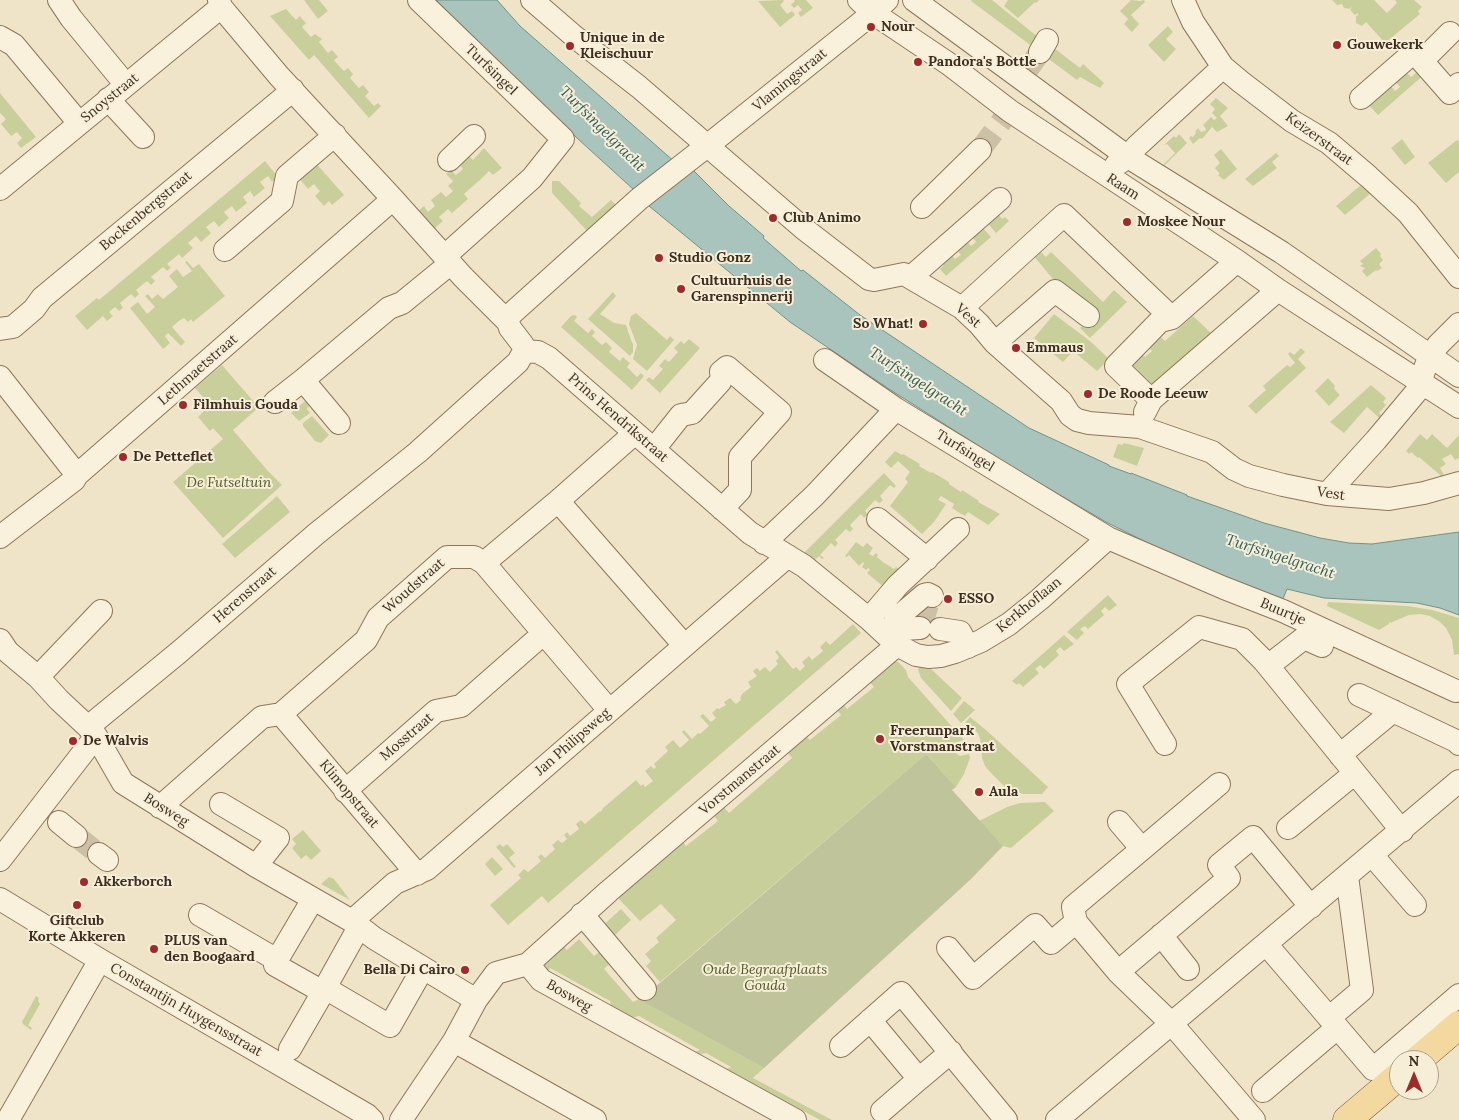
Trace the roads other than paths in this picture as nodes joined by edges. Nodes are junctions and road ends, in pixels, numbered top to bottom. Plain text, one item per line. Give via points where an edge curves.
1 (419, 0) edge
2 (532, 0) edge
3 (914, 0) edge
4 (1184, 0) edge
5 (220, 4) edge
6 (873, 4) edge
7 (65, 9) edge
8 (1450, 32) dead end
9 (0, 37) edge
10 (1422, 61) junction
11 (1223, 66) junction
12 (1455, 88) edge
13 (294, 90) junction
14 (117, 92) junction
15 (1361, 98) dead end
16 (79, 123) junction
17 (335, 135) junction
18 (474, 136) dead end
19 (142, 137) dead end
20 (708, 146) junction
21 (980, 150) tunnel mouth
22 (1128, 157) junction
23 (449, 160) dead end
24 (1103, 174) junction
25 (0, 189) edge
26 (393, 199) junction
27 (1000, 199) dead end
28 (922, 208) dead end
29 (225, 250) dead end
30 (448, 259) junction
31 (1237, 261) junction
32 (911, 277) junction
33 (1459, 277) edge
34 (1278, 290) junction
35 (962, 308) junction
36 (1088, 316) dead end
37 (1172, 318) junction
38 (508, 322) junction
39 (1459, 324) edge
40 (0, 329) edge
41 (995, 343) junction
42 (524, 351) junction
43 (1429, 357) junction
44 (825, 360) dead end
45 (1459, 376) edge
46 (0, 377) edge
47 (303, 380) junction
48 (1420, 382) junction
49 (1152, 400) junction
50 (275, 402) dead end
51 (1459, 407) edge
52 (896, 409) junction
53 (339, 423) dead end
54 (1140, 427) junction
55 (634, 433) junction
56 (654, 449) junction
57 (77, 475) junction
58 (1459, 483) edge
59 (1327, 494) junction
60 (558, 501) junction
61 (722, 509) junction
62 (878, 519) dead end
63 (958, 530) dead end
64 (0, 537) edge
65 (1108, 538) junction
66 (764, 543) junction
67 (788, 556) junction
68 (927, 559) junction
69 (484, 563) junction
70 (932, 596) dead end
71 (101, 611) dead end
72 (869, 619) junction
73 (925, 628) junction
74 (543, 634) junction
75 (684, 645) junction
76 (1322, 646) dead end
77 (2, 651) edge
78 (941, 656) joint
79 (1268, 666) junction
80 (38, 677) junction
81 (1456, 691) dead end
82 (1359, 695) dead end
83 (610, 710) junction
84 (1393, 711) junction
85 (282, 714) junction
86 (92, 731) junction
87 (1165, 744) dead end
88 (1459, 744) edge
89 (1340, 755) junction
90 (1355, 773) junction
91 (1459, 781) edge
92 (1219, 784) dead end
93 (345, 791) junction
94 (222, 804) dead end
95 (160, 807) junction
96 (59, 822) dead end
97 (1120, 822) dead end
98 (1288, 828) dead end
99 (1402, 830) junction
100 (76, 836) tunnel mouth
101 (1142, 849) junction
102 (1372, 855) junction
103 (0, 860) edge
104 (256, 866) junction
105 (417, 874) junction
106 (1347, 876) junction
107 (0, 899) edge
108 (313, 899) junction
109 (1415, 905) dead end
110 (1311, 907) junction
111 (582, 914) junction
112 (200, 915) dead end
113 (1076, 922) junction
114 (356, 924) junction
115 (1162, 935) junction
116 (1266, 944) junction
117 (948, 948) dead end
118 (100, 960) junction
119 (277, 960) junction
120 (528, 964) junction
121 (423, 968) junction
122 (1188, 969) dead end
123 (1118, 972) junction
124 (645, 989) dead end
125 (324, 990) junction
126 (1459, 995) edge
127 (476, 1000) junction
128 (870, 1020) junction
129 (1333, 1023) junction
130 (1172, 1024) junction
131 (1459, 1025) edge
132 (454, 1041) junction
133 (841, 1046) dead end
134 (290, 1049) dead end
135 (1430, 1050) edge
136 (951, 1052) junction
137 (919, 1079) junction
138 (1389, 1084) edge
139 (1263, 1091) dead end
140 (882, 1111) dead end
141 (0, 1116) edge
142 (367, 1118) edge
143 (8, 1120) edge
144 (401, 1120) edge
145 (595, 1120) edge
146 (794, 1120) edge
147 (1006, 1120) edge
148 (1057, 1120) edge
149 (1254, 1120) edge
150 (1347, 1120) edge

1 - 30 street, Turfsingel via 563,139 526,184
2 - 20 street
3 - 22 street, Raam via 1023,76
4 - 11 street, Keizerstraat via 1198,30
5 - 13 street
5 - 14 street, Snoystraat
6 - 20 street, Vlamingstraat
6 - 24 street, Raam via 1009,112
7 - 14 street
8 - 10 street
9 - 16 street via 14,45
10 - 12 street
10 - 15 street via 1414,52
11 - 22 street
11 - 33 street, Keizerstraat via 1292,121 1329,143 1368,177 1408,213
13 - 17 street
13 - 40 street, Bockenbergstraat via 42,298 13,327
14 - 16 street, Snoystraat
14 - 19 street
16 - 25 street, Snoystraat
17 - 26 street
17 - 29 street via 287,176 282,201
18 - 23 street
20 - 32 street via 803,228 869,279 899,274
20 - 38 street, Vlamingstraat via 637,201 510,315
21 - 28 street
22 - 24 street
22 - 43 street, Raam via 1281,252
24 - 31 street, Raam
26 - 30 street
26 - 57 street, Lethmaetstraat
27 - 32 street
30 - 38 street
30 - 47 street via 402,303 389,308
31 - 34 street, Raam
31 - 37 street
32 - 35 street, Vest
34 - 48 street, Raam
34 - 49 street
35 - 37 street via 1064,215
35 - 41 street, Vest
36 - 41 street via 1055,291
37 - 49 street via 1160,321 1116,366
38 - 42 street
39 - 43 street
41 - 54 street, Vest via 1061,401 1076,420
42 - 55 street, Prins Hendrikstraat via 538,352 549,358
42 - 86 street, Herenstraat via 518,362 418,452 316,534
43 - 45 street, Raam
43 - 48 street
44 - 52 street, Turfsingel
46 - 57 street
47 - 50 street
47 - 53 street
48 - 51 street, Raam
48 - 59 street via 1417,391
49 - 54 street
52 - 65 street, Turfsingel
52 - 66 street via 815,496
54 - 59 street, Vest via 1212,452 1249,476
55 - 56 street, Prins Hendrikstraat
55 - 60 street
56 - 61 street, Prins Hendrikstraat
56 - 61 street via 681,415 692,413 720,382 724,370 780,412 740,457 740,490
57 - 64 street, Lethmaetstraat
58 - 59 street, Vest via 1389,499
60 - 69 street
60 - 75 street
61 - 66 street, Prins Hendrikstraat
62 - 68 street
63 - 68 street
65 - 73 street, Kerkhoflaan via 1040,599 982,641
65 - 81 street, Buurtje via 1283,611
66 - 67 street, Prins Hendrikstraat
67 - 72 street, Prins Hendrikstraat
67 - 75 street, Jan Philipsweg
68 - 72 street via 898,585
69 - 74 street
69 - 85 street, Woudstraat via 474,557 447,557 378,618 366,640
70 - 73 street via 924,595
71 - 80 street
72 - 73 street, Prins Hendrikstraat
73 - 78 street, Kerkhoflaan
73 - 78 street, Prins Hendrikstraat via 916,655
73 - 111 street, Vorstmanstraat
74 - 83 street
74 - 93 street, Mosstraat via 461,706 436,711
75 - 83 street, Jan Philipsweg
76 - 79 street via 1304,638
77 - 80 street, Bosweg
79 - 87 street via 1242,639 1199,627 1128,684
79 - 89 street
80 - 86 street, Bosweg
82 - 84 street
83 - 105 street, Jan Philipsweg via 427,869
84 - 88 street
84 - 89 street
85 - 93 street, Klimopstraat
85 - 95 street, Woudstraat via 262,718
86 - 95 street, Bosweg via 123,783
86 - 103 street, Herenstraat
89 - 90 street
90 - 98 street
90 - 99 street
91 - 99 street
92 - 101 street
93 - 105 street, Klimopstraat
94 - 104 street via 278,838
95 - 104 street, Bosweg
96 - 100 street
97 - 101 street
99 - 102 street
101 - 113 street via 1073,907
102 - 106 street
102 - 109 street
104 - 108 street, Bosweg
105 - 114 street, Jan Philipsweg via 395,883
106 - 110 street
106 - 129 street via 1362,990
107 - 118 street, Constantijn Huygensstraat
108 - 114 street, Bosweg
108 - 119 street
110 - 115 street via 1253,837 1219,865 1230,878
110 - 116 street
111 - 120 street, Vorstmanstraat
111 - 124 street
112 - 119 street
113 - 117 street via 1051,943 1035,925 974,978
113 - 123 street
114 - 121 street, Bosweg
114 - 125 street, Jan Philipsweg
115 - 122 street
115 - 123 street
116 - 129 street
116 - 130 street
118 - 142 street, Constantijn Huygensstraat
118 - 143 street
119 - 125 street via 274,964
120 - 127 street via 496,973
120 - 146 street, Bosweg via 541,980
121 - 125 street via 390,1026
121 - 127 street, Bosweg
123 - 130 street
125 - 134 street, Jan Philipsweg
126 - 129 street via 1373,1069
127 - 132 street
128 - 133 street
128 - 136 street via 902,993
128 - 137 street
129 - 139 street
130 - 148 street
130 - 149 street
131 - 135 main road
132 - 144 street
132 - 145 street
136 - 137 street
136 - 147 street
137 - 140 street
138 - 150 main road
141 - 143 street

